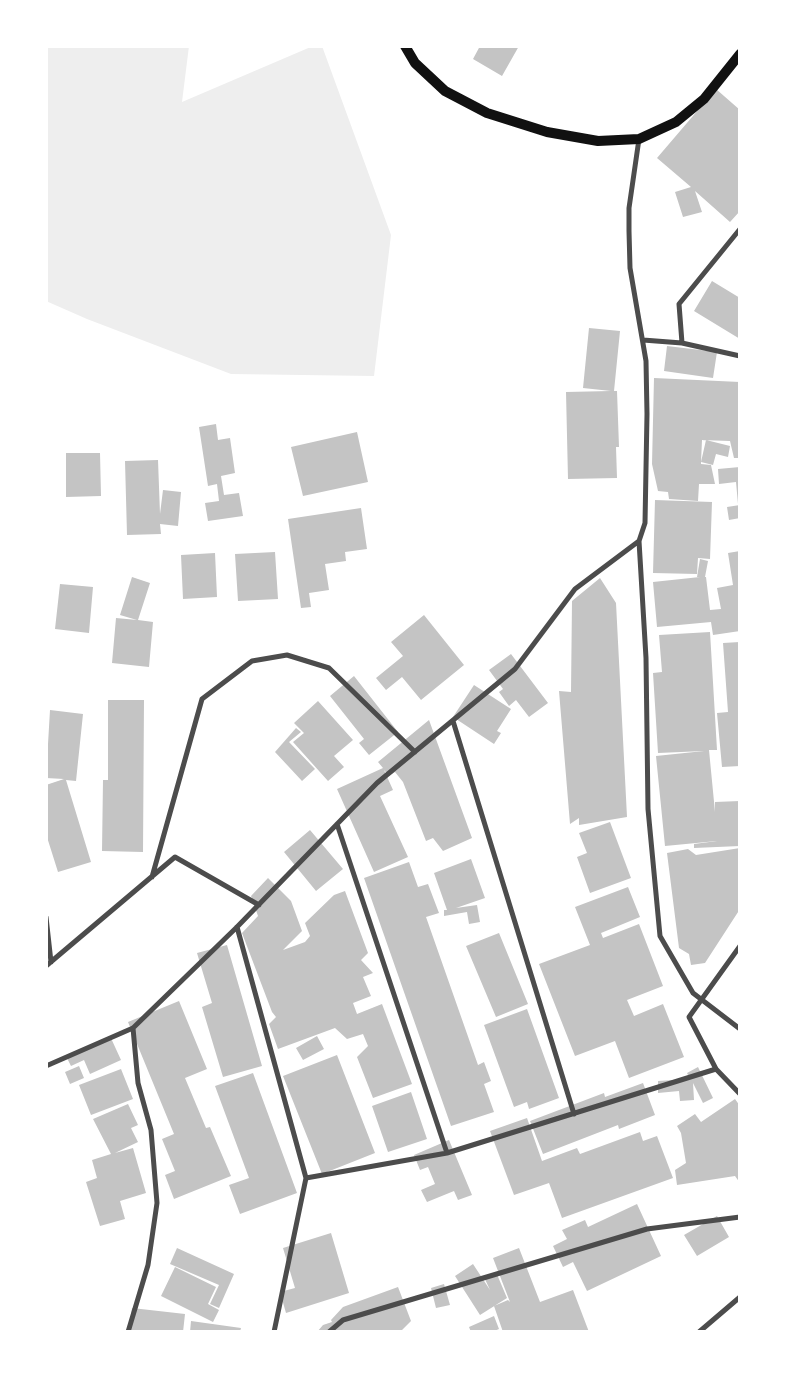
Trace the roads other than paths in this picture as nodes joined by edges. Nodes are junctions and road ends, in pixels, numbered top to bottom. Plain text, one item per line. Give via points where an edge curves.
1 (405, 46) edge
2 (740, 54) edge
3 (639, 139) junction
4 (740, 229) edge
5 (642, 340) junction
6 (682, 342) junction
7 (740, 356) edge
8 (639, 540) junction
9 (453, 722) junction
10 (415, 752) junction
11 (336, 824) junction
12 (152, 877) junction
13 (258, 905) junction
14 (46, 917) edge
15 (237, 927) junction
16 (740, 946) edge
17 (48, 964) edge
18 (702, 1000) junction
19 (133, 1028) junction
20 (740, 1028) edge
21 (46, 1066) edge
22 (716, 1069) junction
23 (740, 1094) edge
24 (574, 1114) junction
25 (447, 1153) junction
26 (306, 1178) junction
27 (740, 1217) edge
28 (740, 1297) edge
29 (128, 1332) edge
30 (274, 1332) edge
31 (329, 1332) edge
32 (699, 1332) edge

1 - 3 main road via 415,63 445,91 487,113 547,132 598,141
2 - 3 main road via 704,100 676,122
3 - 5 street via 629,231 630,268
4 - 6 street via 679,304
5 - 6 street
5 - 8 street via 646,361 647,424 645,523
6 - 7 street
8 - 9 street via 575,588 515,669
8 - 18 street via 646,658 648,809 660,936 693,993
9 - 10 street
9 - 24 street
10 - 11 street via 377,783
10 - 12 street via 329,668 287,655 252,660 202,698
11 - 13 street
11 - 25 street
12 - 13 street via 175,857
12 - 17 street
13 - 15 street
14 - 17 street
15 - 19 street
15 - 26 street
16 - 18 street
18 - 20 street
18 - 22 street via 689,1017
19 - 21 street
19 - 29 street via 138,1083 151,1130 157,1203 148,1265
22 - 23 street
22 - 24 street
24 - 25 street
25 - 26 street
26 - 30 street
27 - 31 street via 647,1230 343,1320
28 - 32 street

